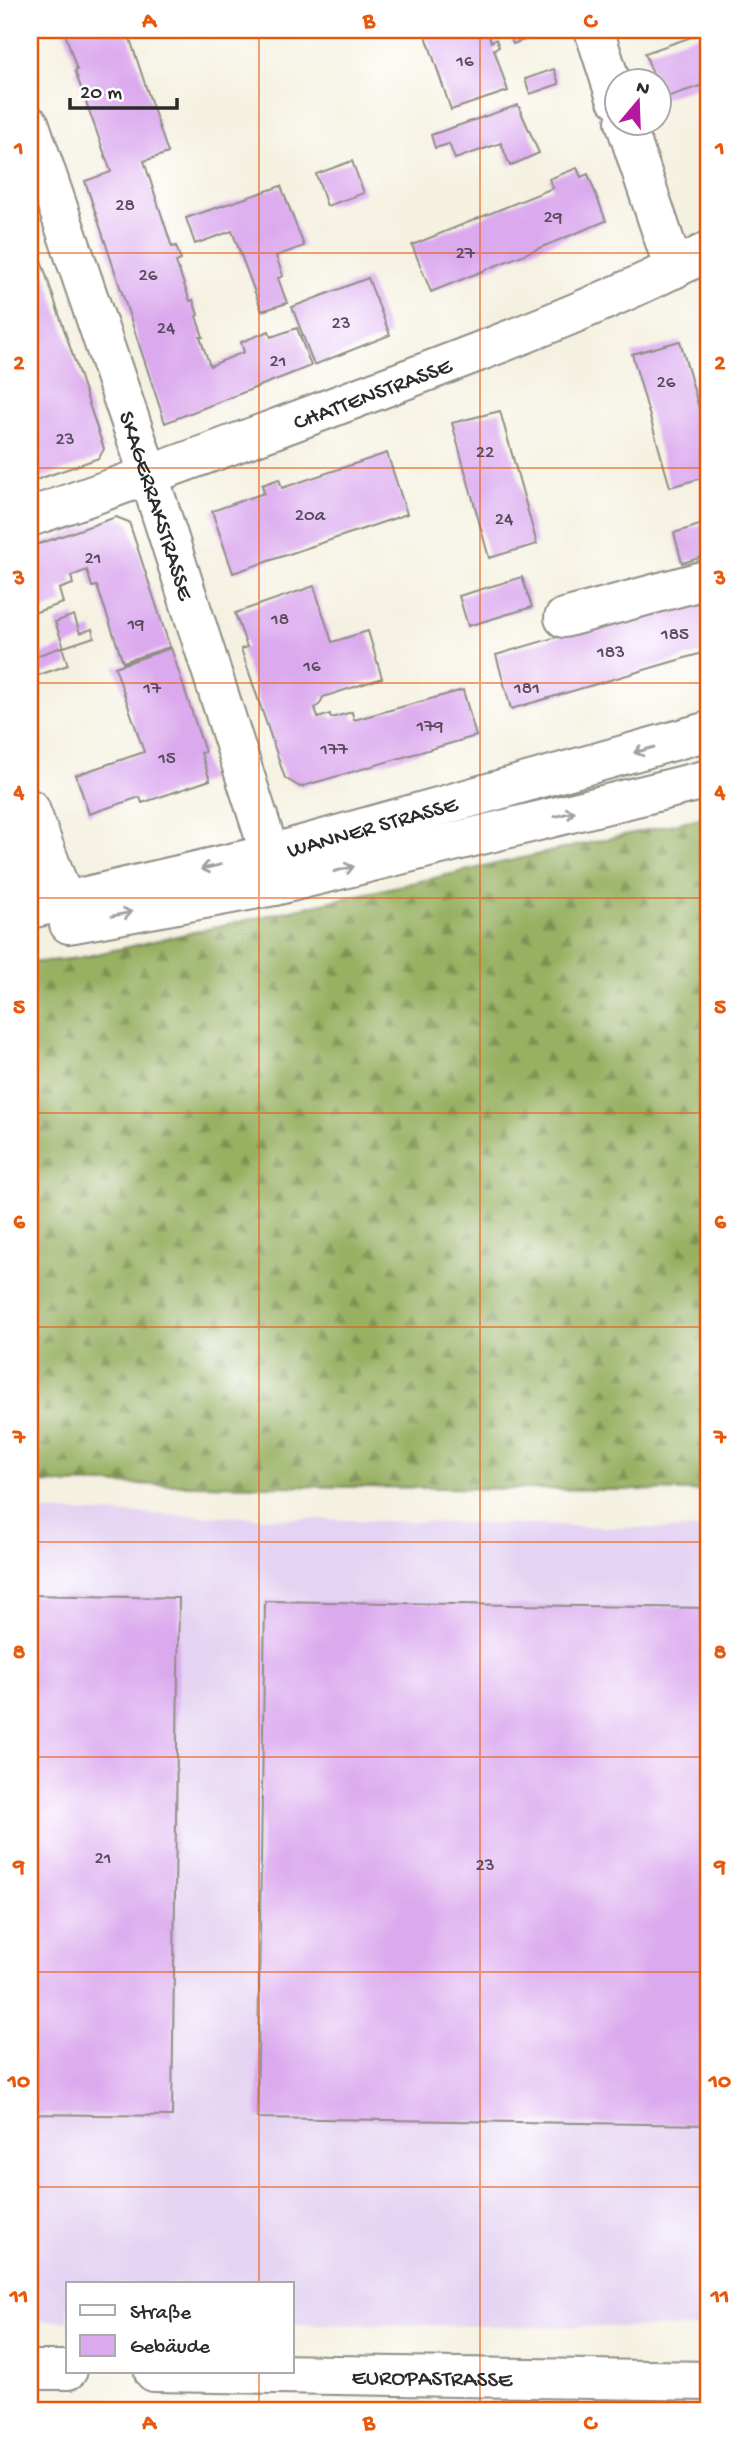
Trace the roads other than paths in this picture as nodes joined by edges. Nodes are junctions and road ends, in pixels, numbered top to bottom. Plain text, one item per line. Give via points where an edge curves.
1 (594, 30) edge
2 (606, 66) edge
3 (630, 136) edge
4 (34, 150) edge
5 (709, 251) edge
6 (674, 269) junction
7 (149, 477) junction
8 (30, 517) edge
9 (709, 579) edge
10 (564, 618) dead end
11 (709, 731) edge
12 (709, 779) edge
13 (30, 809) edge
14 (272, 870) junction
15 (54, 911) edge
16 (30, 926) edge
17 (30, 2370) edge
18 (66, 2370) edge
19 (277, 2374) edge
20 (709, 2381) edge

1 - 2 street
3 - 6 street
4 - 7 street, SKAGERRAKSTRASSE
5 - 6 street, CHATTENSTRASSE
6 - 7 street, CHATTENSTRASSE via 509,341
7 - 8 street, CHATTENSTRASSE
7 - 14 street, SKAGERRAKSTRASSE
9 - 10 street
11 -> 14 street, WANNER STRASSE
14 -> 12 street, WANNER STRASSE
13 - 15 street
14 - 15 street, WANNER STRASSE
15 - 16 street, WANNER STRASSE
17 - 18 street
19 - 20 street, EUROPASTRASSE

